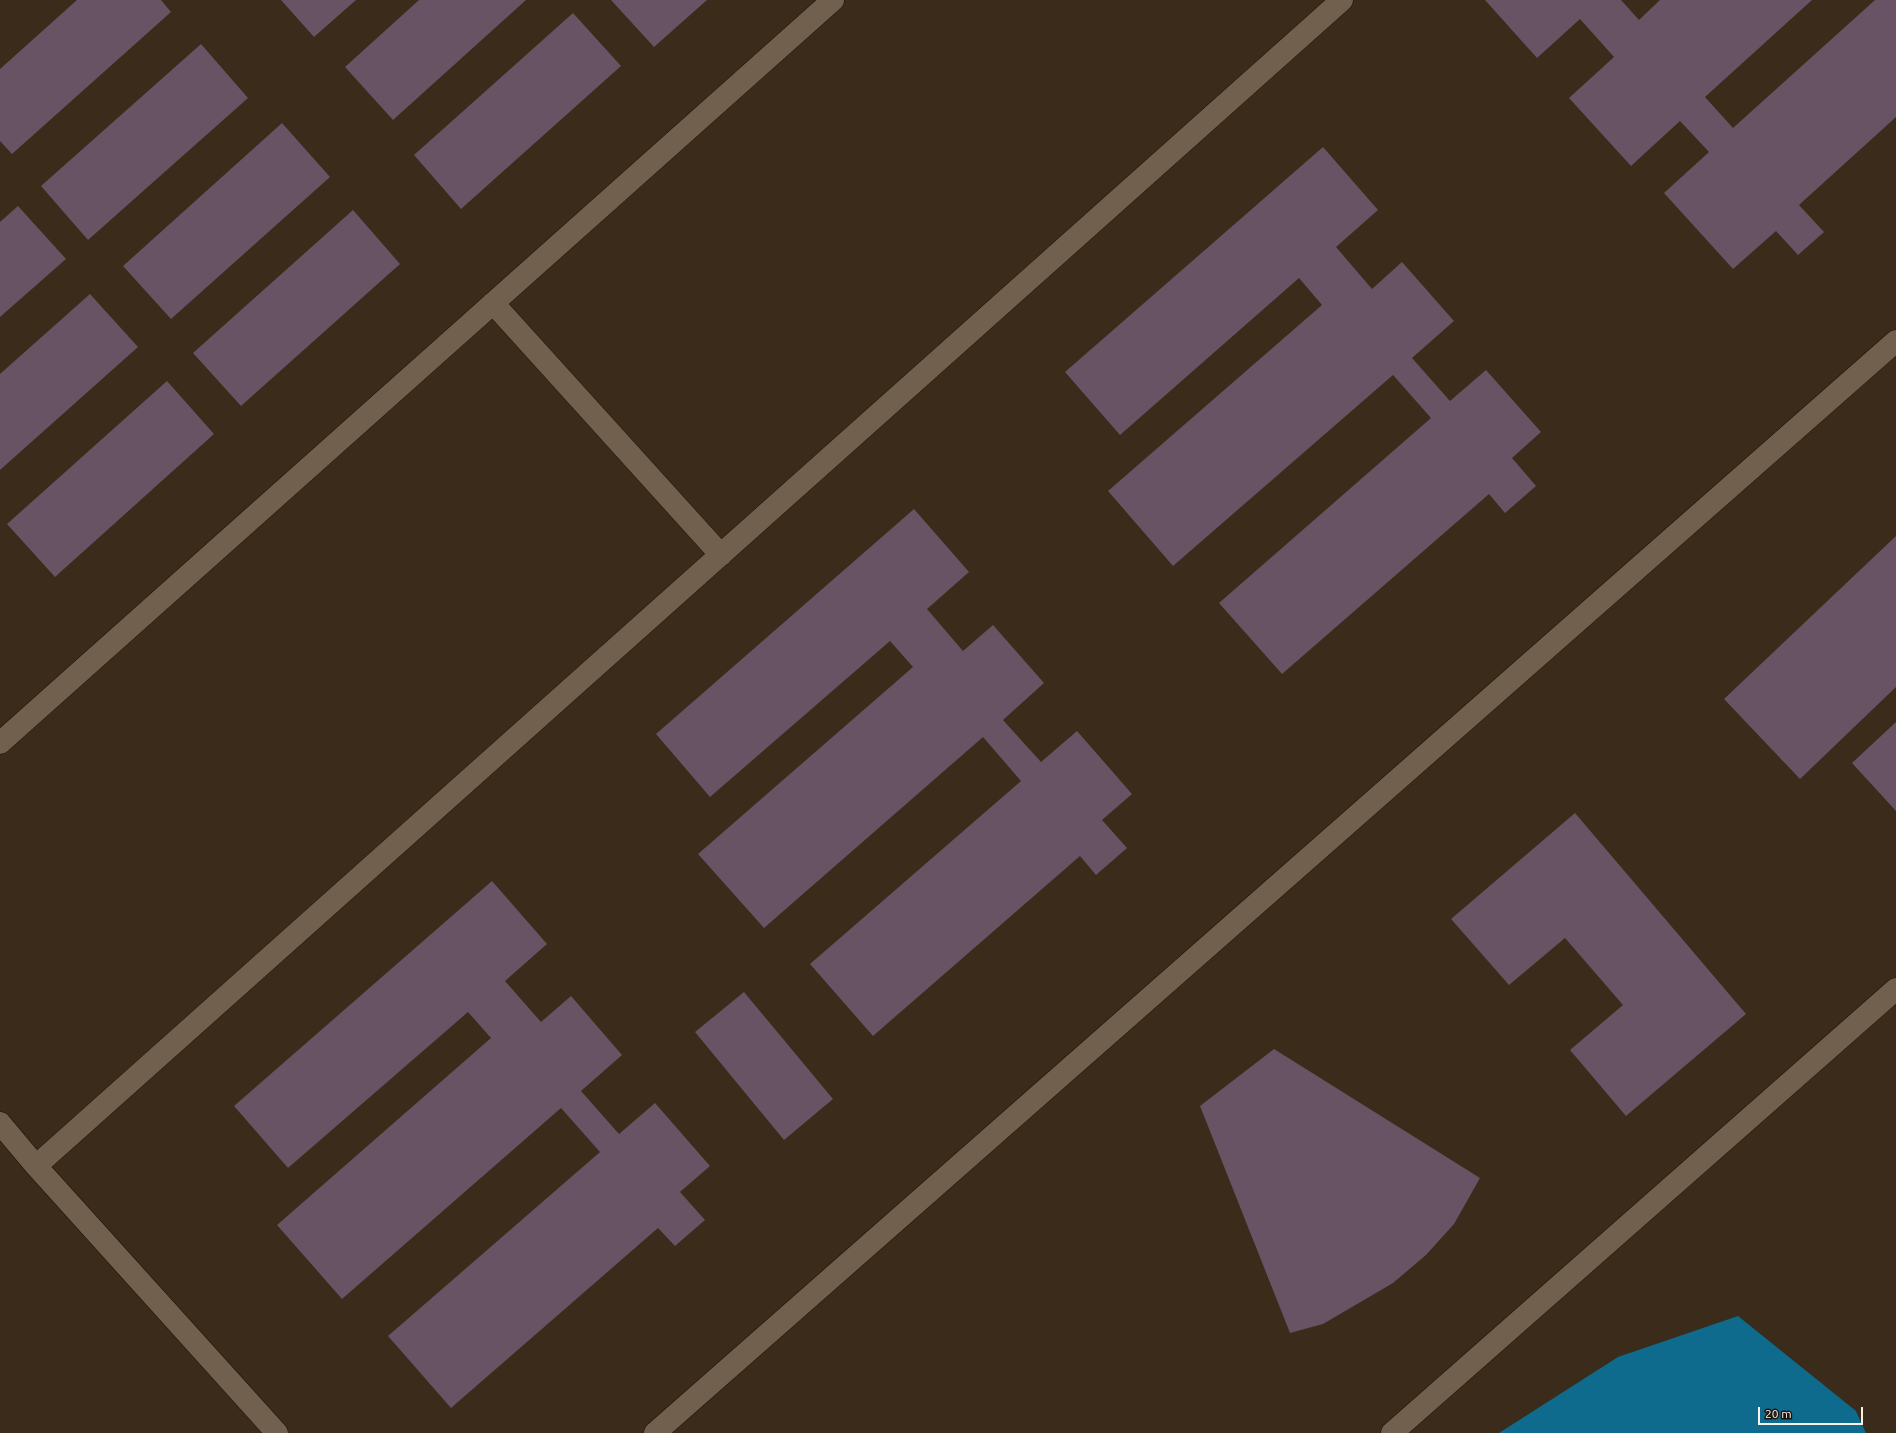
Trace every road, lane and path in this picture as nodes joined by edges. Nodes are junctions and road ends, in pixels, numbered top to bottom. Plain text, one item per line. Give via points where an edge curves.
1 (833, 0) edge
2 (1342, 0) edge
3 (493, 304) junction
4 (1896, 341) edge
5 (721, 555) junction
6 (0, 742) edge
7 (1896, 989) edge
8 (0, 1123) edge
9 (36, 1166) junction
10 (277, 1433) edge
11 (655, 1433) edge
12 (1392, 1433) edge

1 - 3 lane
2 - 5 lane
3 - 5 lane
3 - 6 lane
4 - 11 lane
5 - 9 lane
7 - 12 lane
8 - 9 lane
9 - 10 lane

